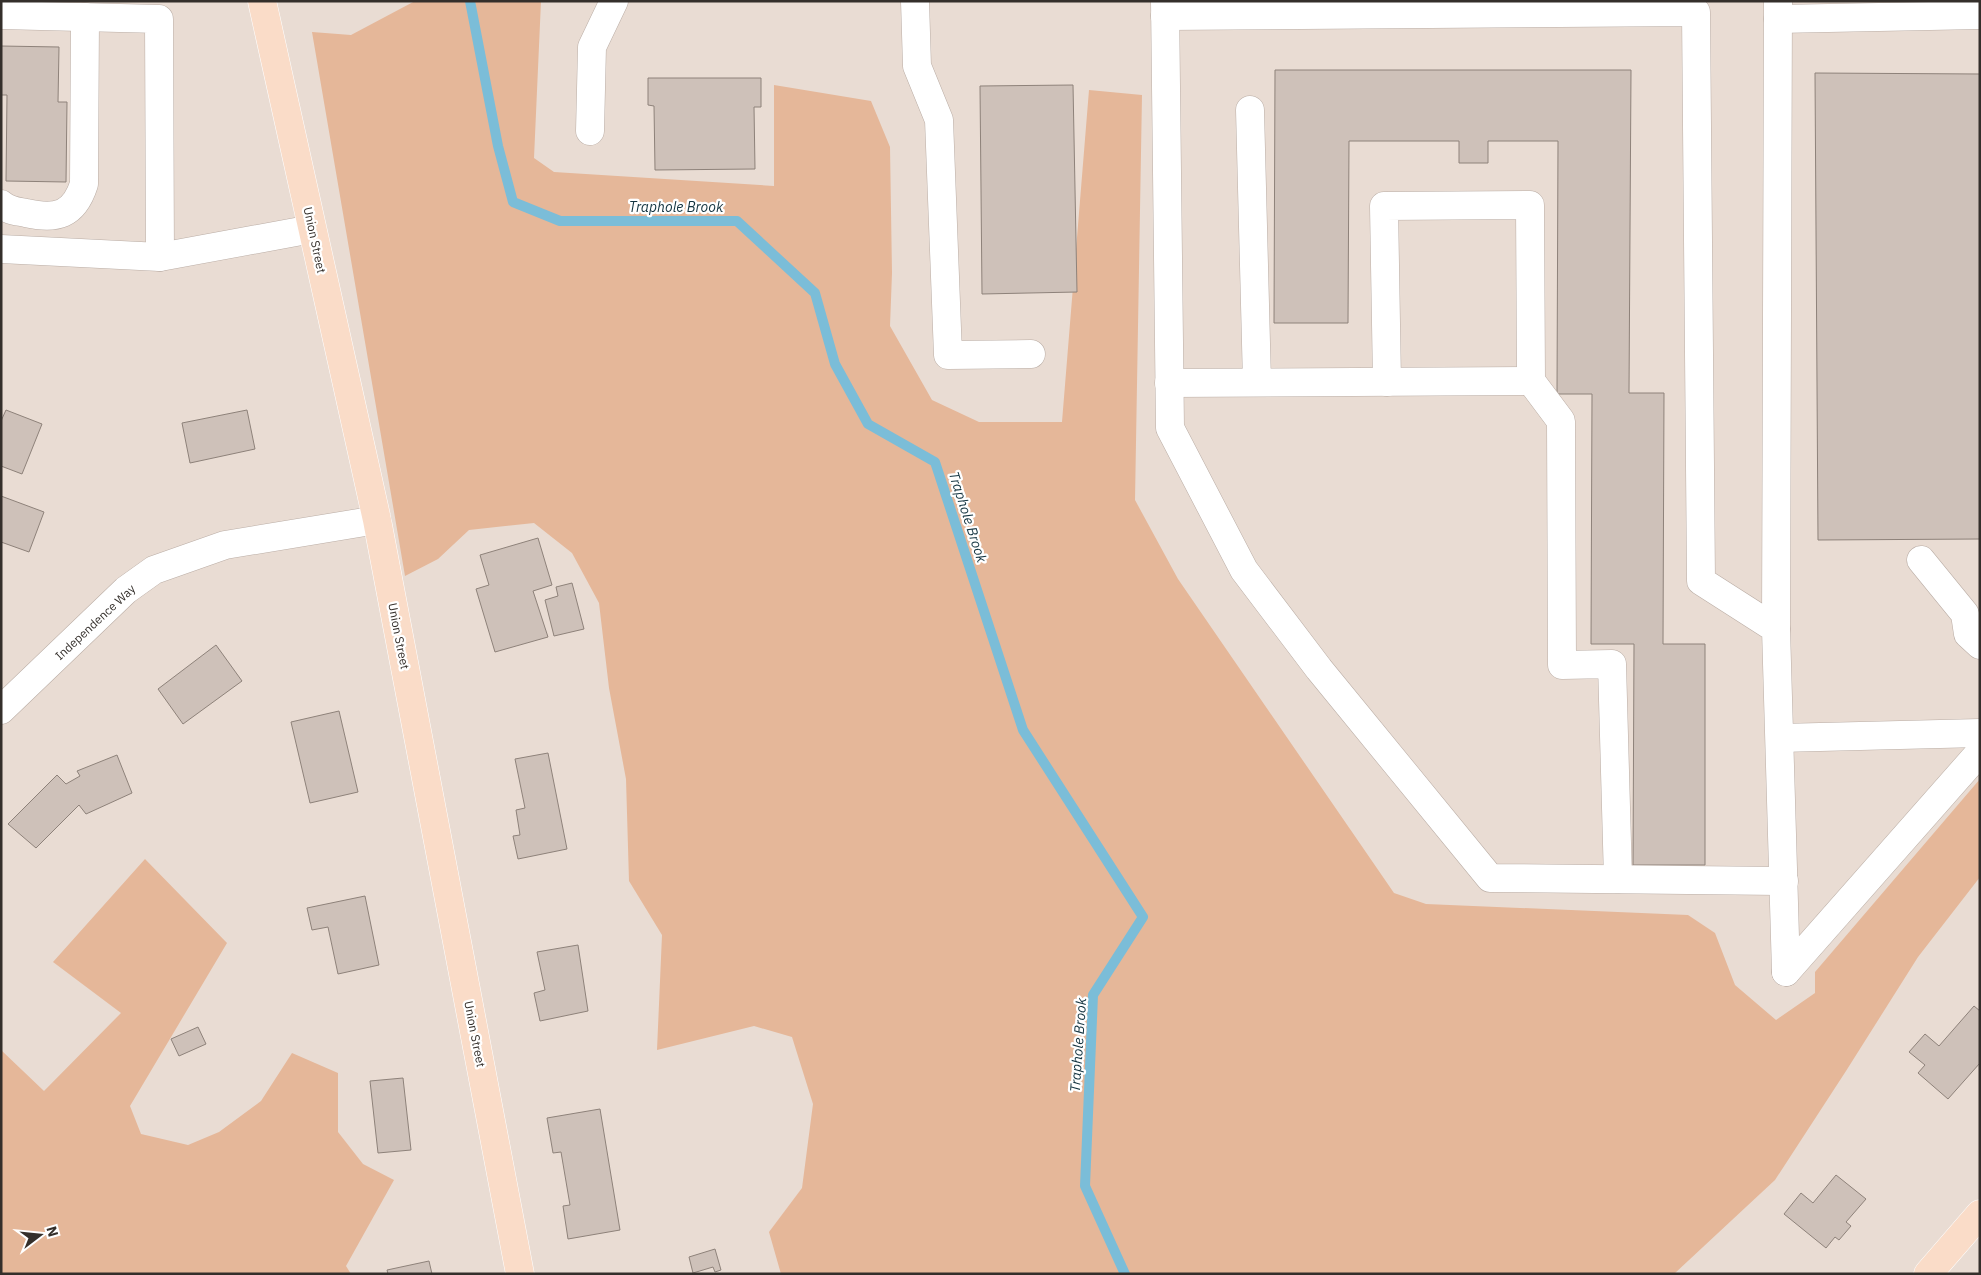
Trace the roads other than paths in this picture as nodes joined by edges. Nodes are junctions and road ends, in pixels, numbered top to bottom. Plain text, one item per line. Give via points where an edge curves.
1 (262, 1) edge
2 (614, 1) edge
3 (915, 1) edge
4 (1165, 9) edge
5 (1778, 10) edge
6 (1980, 15) edge
7 (1, 16) edge
8 (85, 17) junction
9 (1250, 110) dead end
10 (590, 131) dead end
11 (3, 209) edge
12 (312, 229) junction
13 (1, 249) edge
14 (160, 257) junction
15 (1032, 354) dead end
16 (1531, 381) junction
17 (1257, 382) junction
18 (1387, 382) junction
19 (1169, 383) junction
20 (377, 520) junction
21 (1921, 560) dead end
22 (1972, 615) edge
23 (1776, 629) junction
24 (1980, 645) edge
25 (1, 710) edge
26 (1980, 733) edge
27 (1780, 738) junction
28 (1980, 752) edge
29 (1618, 879) junction
30 (1784, 881) junction
31 (1980, 1214) edge
32 (520, 1274) edge
33 (1928, 1274) edge

1 - 12 main road, Union Street
2 - 10 street via 592,47
3 - 15 street via 916,66 939,120 948,355
4 - 19 street
4 - 23 street via 1696,12 1701,582
5 - 6 street
5 - 23 street
7 - 8 street
8 - 11 street via 84,184 80,196 74,207 50,216
8 - 14 street via 159,19
9 - 17 street
12 - 14 street
12 - 20 main road, Union Street
13 - 14 street
16 - 18 street
16 - 18 street via 1530,205 1384,206
16 - 29 street via 1561,421 1562,665 1612,664
17 - 18 street
17 - 19 street
19 - 29 street via 1170,428 1244,570 1490,878
20 - 25 street, Independence Way via 225,545 154,570 126,590
20 - 32 main road, Union Street
21 - 22 street
22 - 24 street via 1968,634
23 - 27 street
26 - 27 street
27 - 30 street
28 - 30 street via 1786,972
29 - 30 street
31 - 33 main road

